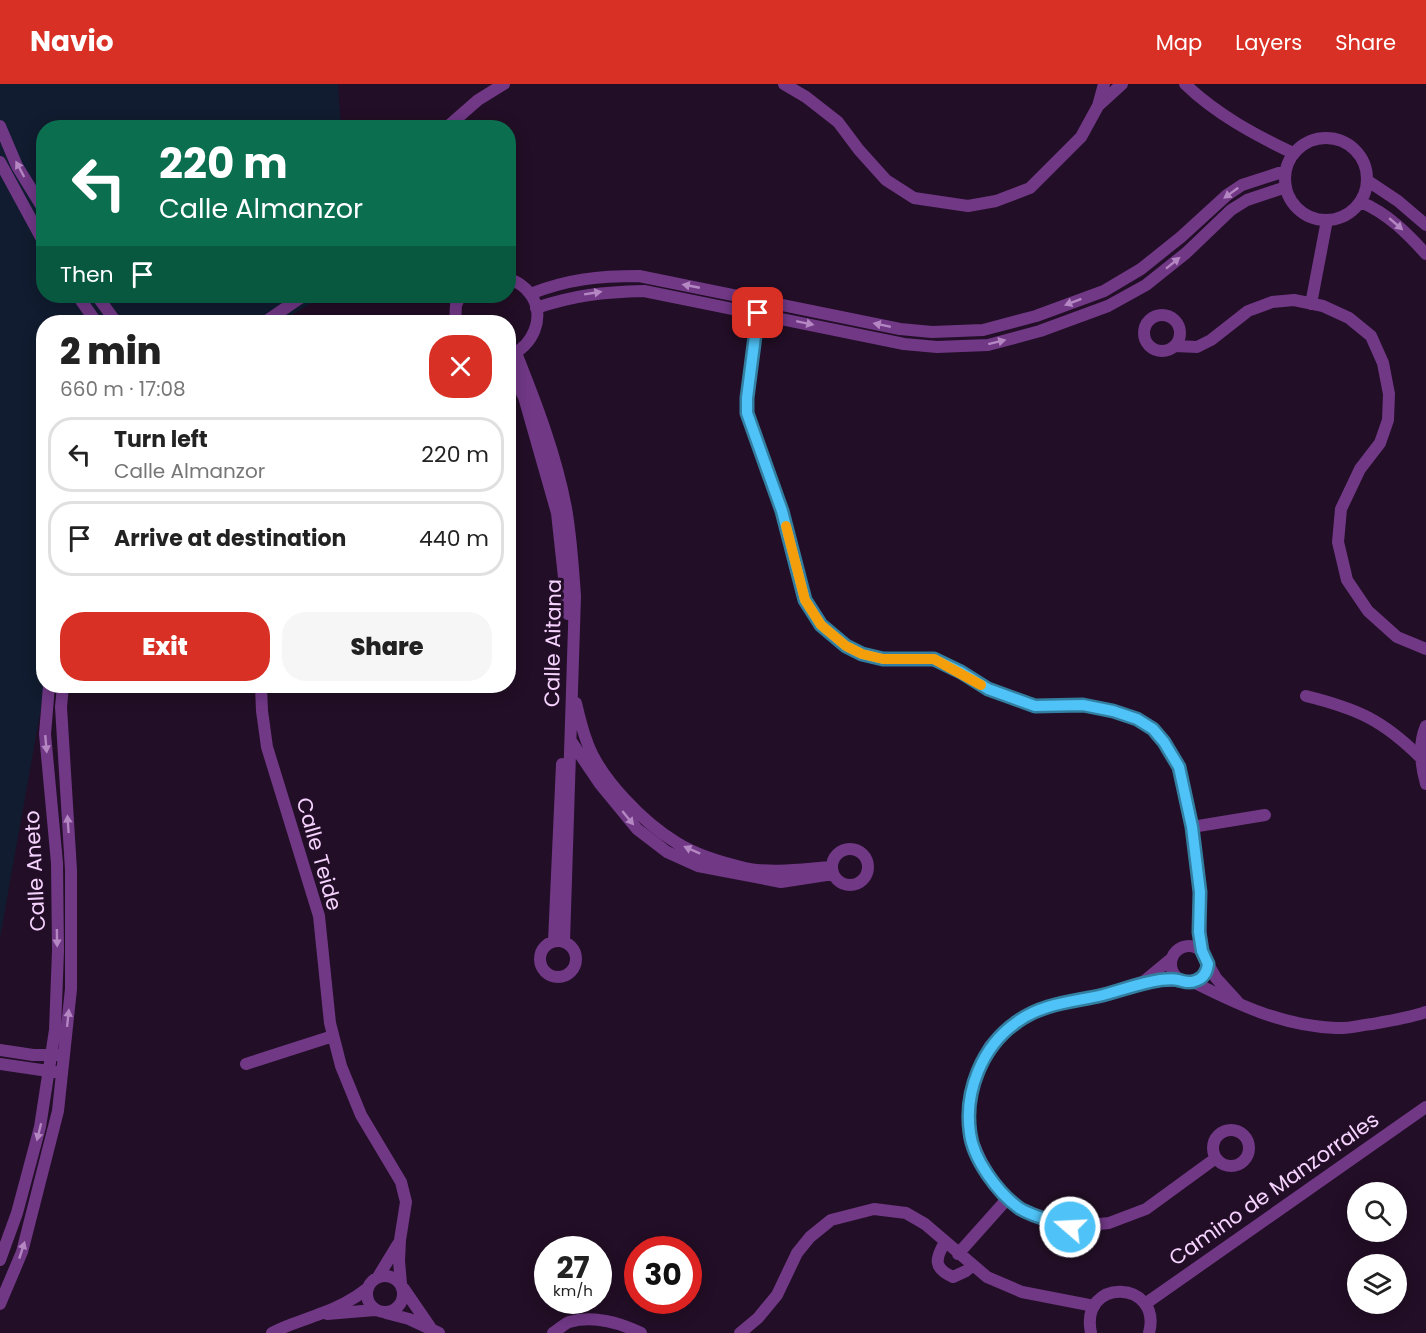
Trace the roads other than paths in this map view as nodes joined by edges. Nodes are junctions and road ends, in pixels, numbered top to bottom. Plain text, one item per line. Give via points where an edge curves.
1 (504, 84) edge
2 (784, 84) edge
3 (1104, 84) edge
4 (1122, 84) edge
5 (1185, 84) edge
6 (1098, 106) junction
7 (455, 120) edge
8 (0, 126) edge
9 (1293, 153) junction
10 (0, 162) edge
11 (1285, 171) junction
12 (1368, 181) junction
13 (1286, 187) junction
14 (36, 197) edge
15 (1361, 202) junction
16 (1327, 220) junction
17 (1426, 225) edge
18 (36, 231) edge
19 (1426, 254) edge
20 (516, 282) edge
21 (530, 294) junction
22 (293, 303) edge
23 (1311, 304) junction
24 (536, 308) junction
25 (758, 313) junction
26 (275, 315) edge
27 (1175, 346) dead end
28 (516, 352) edge
29 (516, 363) edge
30 (516, 382) edge
31 (1426, 649) edge
32 (572, 690) junction
33 (48, 693) edge
34 (62, 693) edge
35 (261, 693) edge
36 (1306, 696) dead end
37 (1426, 726) edge
38 (567, 736) junction
39 (589, 758) junction
40 (1422, 759) junction
41 (567, 769) junction
42 (592, 772) junction
43 (1426, 784) edge
44 (1265, 815) dead end
45 (1192, 827) junction
46 (1198, 913) junction
47 (559, 941) dead end
48 (1182, 947) junction
49 (1202, 951) junction
50 (1172, 958) junction
51 (1208, 964) junction
52 (1179, 980) junction
53 (1142, 982) junction
54 (1193, 982) junction
55 (1242, 1006) junction
56 (1426, 1012) edge
57 (333, 1036) junction
58 (0, 1050) edge
59 (58, 1055) junction
60 (0, 1064) edge
61 (246, 1064) dead end
62 (49, 1071) junction
63 (62, 1073) junction
64 (1426, 1107) edge
65 (1216, 1158) dead end
66 (1008, 1198) junction
67 (400, 1240) junction
68 (945, 1242) junction
69 (958, 1254) junction
70 (0, 1260) edge
71 (972, 1266) junction
72 (378, 1277) junction
73 (402, 1286) junction
74 (368, 1288) junction
75 (0, 1304) edge
76 (1145, 1304) junction
77 (1094, 1306) junction
78 (380, 1311) junction
79 (320, 1314) junction
80 (435, 1330) edge
81 (272, 1333) edge
82 (553, 1333) edge
83 (642, 1333) edge
84 (740, 1333) edge
85 (1091, 1333) edge
86 (1149, 1333) edge

1 - 7 street
2 - 6 street via 838,122 886,180 914,198 968,206 996,201 1030,188 1081,137
3 - 6 street
4 - 6 street
5 - 9 street via 1224,115
14 -> 8 street
9 - 11 street
9 - 12 street via 1315,139 1341,140 1361,156
10 - 18 street
11 - 13 street
11 -> 21 street via 1242,185 1142,269 1104,291 983,330 900,329 639,276 599,276 562,282
12 - 15 street
12 - 17 street
13 - 16 street via 1300,211
25 -> 13 street via 904,344 988,345 1108,306 1146,285 1231,210 1247,200
15 - 16 street via 1352,212
15 -> 19 street via 1398,224
16 - 23 street
20 - 21 street
21 - 24 street
22 - 26 street
23 - 27 street via 1294,300 1272,302 1248,310 1197,347
23 - 31 street via 1349,318 1371,336 1383,363 1389,394 1388,420 1380,443 1360,470 1341,509 1338,542 1347,580 1368,611 1397,637
24 -> 25 street via 603,292 644,291
24 - 28 street via 533,334
25 - 45 street via 747,413 782,511 805,600 821,625 862,654 883,659 934,659 988,689 1035,706 1083,705 1137,719 1153,729 1179,767
29 - 32 street, Calle Aitana via 536,402 565,506 575,596
30 - 38 street, Calle Aitana via 524,397 557,513 568,611
32 - 38 street, Calle Aitana
32 - 39 street
33 -> 59 street, Calle Aneto via 45,734 57,863
59 -> 34 street, Calle Aneto via 71,989 71,870
35 - 57 street, Calle Teide via 267,747 319,916
36 - 40 street via 1368,715
37 - 40 street via 1421,737
38 - 39 street
38 - 41 street, Calle Aitana
39 - 41 street via 576,759
39 - 42 street
42 -> 39 street via 637,829 667,852 698,866 781,882 832,871 747,868 677,844 642,817
40 - 43 street
41 - 42 street
41 - 47 street, Calle Aitana
44 - 45 street
45 - 46 street via 1200,892
46 - 48 street
46 - 49 street
48 - 49 street via 1193,946
48 - 50 street
49 - 51 street
50 - 52 street via 1172,970
50 - 53 street
51 - 54 street via 1203,976
51 - 55 street
52 - 53 street
52 - 54 street
53 - 66 street via 1042,1008 1016,1022 990,1046 975,1078 969,1107 970,1135 996,1187
54 - 55 street
55 - 56 street via 1286,1021 1338,1028
57 - 61 street
57 - 67 street, Calle Teide via 361,1115 401,1182 406,1203
58 - 59 street
59 - 62 street, Calle Aneto
59 - 63 street, Calle Aneto
60 - 62 street
62 - 63 street
62 -> 70 street, Calle Aneto via 40,1127
75 -> 63 street, Calle Aneto via 22,1252 58,1111
64 - 76 street, Camino de Manzorrales
65 - 66 street via 1146,1209 1108,1223 1070,1227 1020,1209
66 - 69 street
67 - 72 street, Calle Teide
67 - 73 street, Calle Teide
68 - 69 street
68 - 71 street via 938,1254 940,1269 953,1277
68 - 84 street via 926,1224 906,1213 874,1209 831,1220 797,1253 777,1295
69 - 71 street
71 - 77 street via 1022,1292
72 - 73 street via 391,1276
72 - 74 street
73 - 78 street via 401,1304 392,1312
73 - 80 street
74 - 78 street via 368,1300
74 - 79 street
76 - 77 street via 1129,1292 1119,1291 1100,1298
76 - 86 street via 1150,1312
77 - 85 street via 1090,1314
78 - 79 street
78 - 80 street
79 - 81 street
82 - 83 street via 568,1323 591,1320 624,1325

